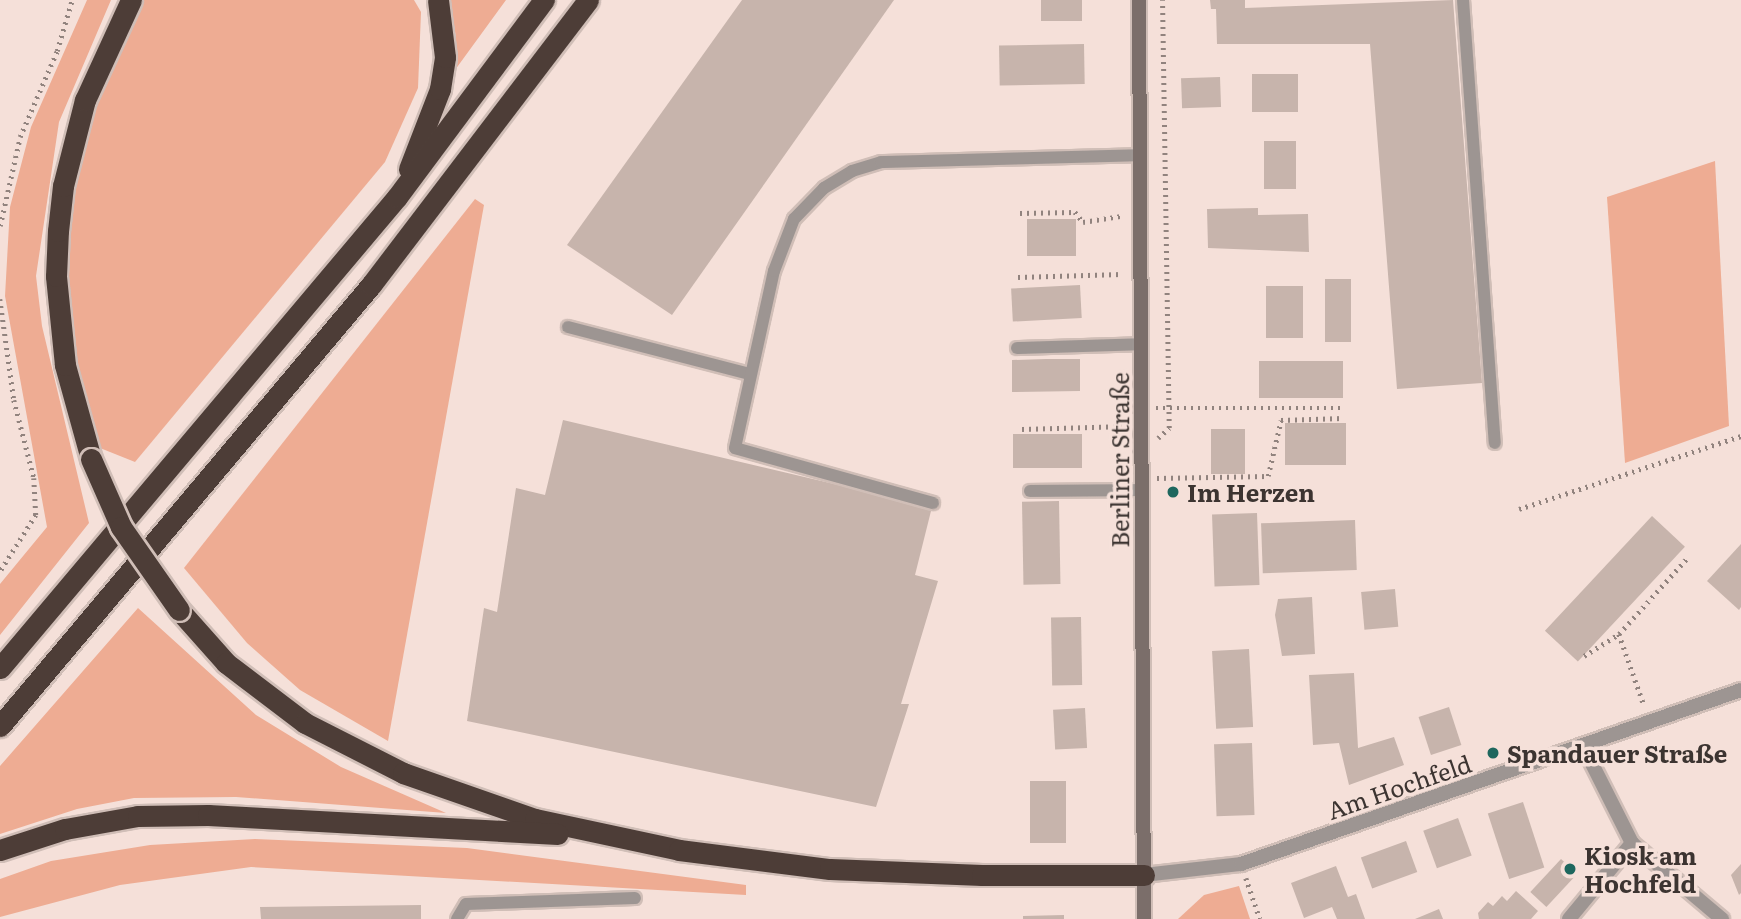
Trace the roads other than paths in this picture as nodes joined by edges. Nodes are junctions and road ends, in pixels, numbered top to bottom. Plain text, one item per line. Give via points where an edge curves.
1 (131, 0) edge
2 (438, 0) edge
3 (544, 0) edge
4 (588, 0) edge
5 (1139, 0) edge
6 (1463, 0) edge
7 (1140, 155) junction
8 (397, 197) junction
9 (568, 327) dead end
10 (1141, 344) junction
11 (1017, 348) dead end
12 (750, 374) junction
13 (1495, 443) dead end
14 (1142, 484) junction
15 (1030, 491) dead end
16 (933, 503) dead end
17 (0, 668) edge
18 (1741, 690) edge
19 (0, 726) edge
20 (1583, 746) junction
21 (604, 837) junction
22 (1632, 843) junction
23 (0, 850) edge
24 (1144, 875) junction
25 (635, 898) dead end
26 (457, 919) edge
27 (1144, 919) edge
28 (1569, 919) edge
29 (1723, 919) edge

1 - 21 highway, bridge via 85,100 63,187 58,231 57,287 65,365 91,459 121,527 179,610 226,663 264,695 348,747 471,799
2 - 8 highway via 445,57 440,89
3 - 8 highway
4 - 19 highway via 379,275
5 - 7 street, Berliner Straße
6 - 13 lane
7 - 10 street, Berliner Straße
7 - 12 lane via 900,160 852,171 816,194 794,219 774,271
8 - 17 highway
9 - 12 lane
10 - 11 lane
10 - 14 street, Berliner Straße
12 - 16 lane via 735,448
14 - 15 lane
14 - 24 street, Berliner Straße
18 - 20 street, Am Hochfeld
20 - 22 street
20 - 24 street, Am Hochfeld via 1241,864
21 - 23 highway via 208,815 138,816 65,829
21 - 24 highway via 830,869
22 - 28 street
22 - 29 street
24 - 27 street, Berliner Straße
25 - 26 lane via 466,904

